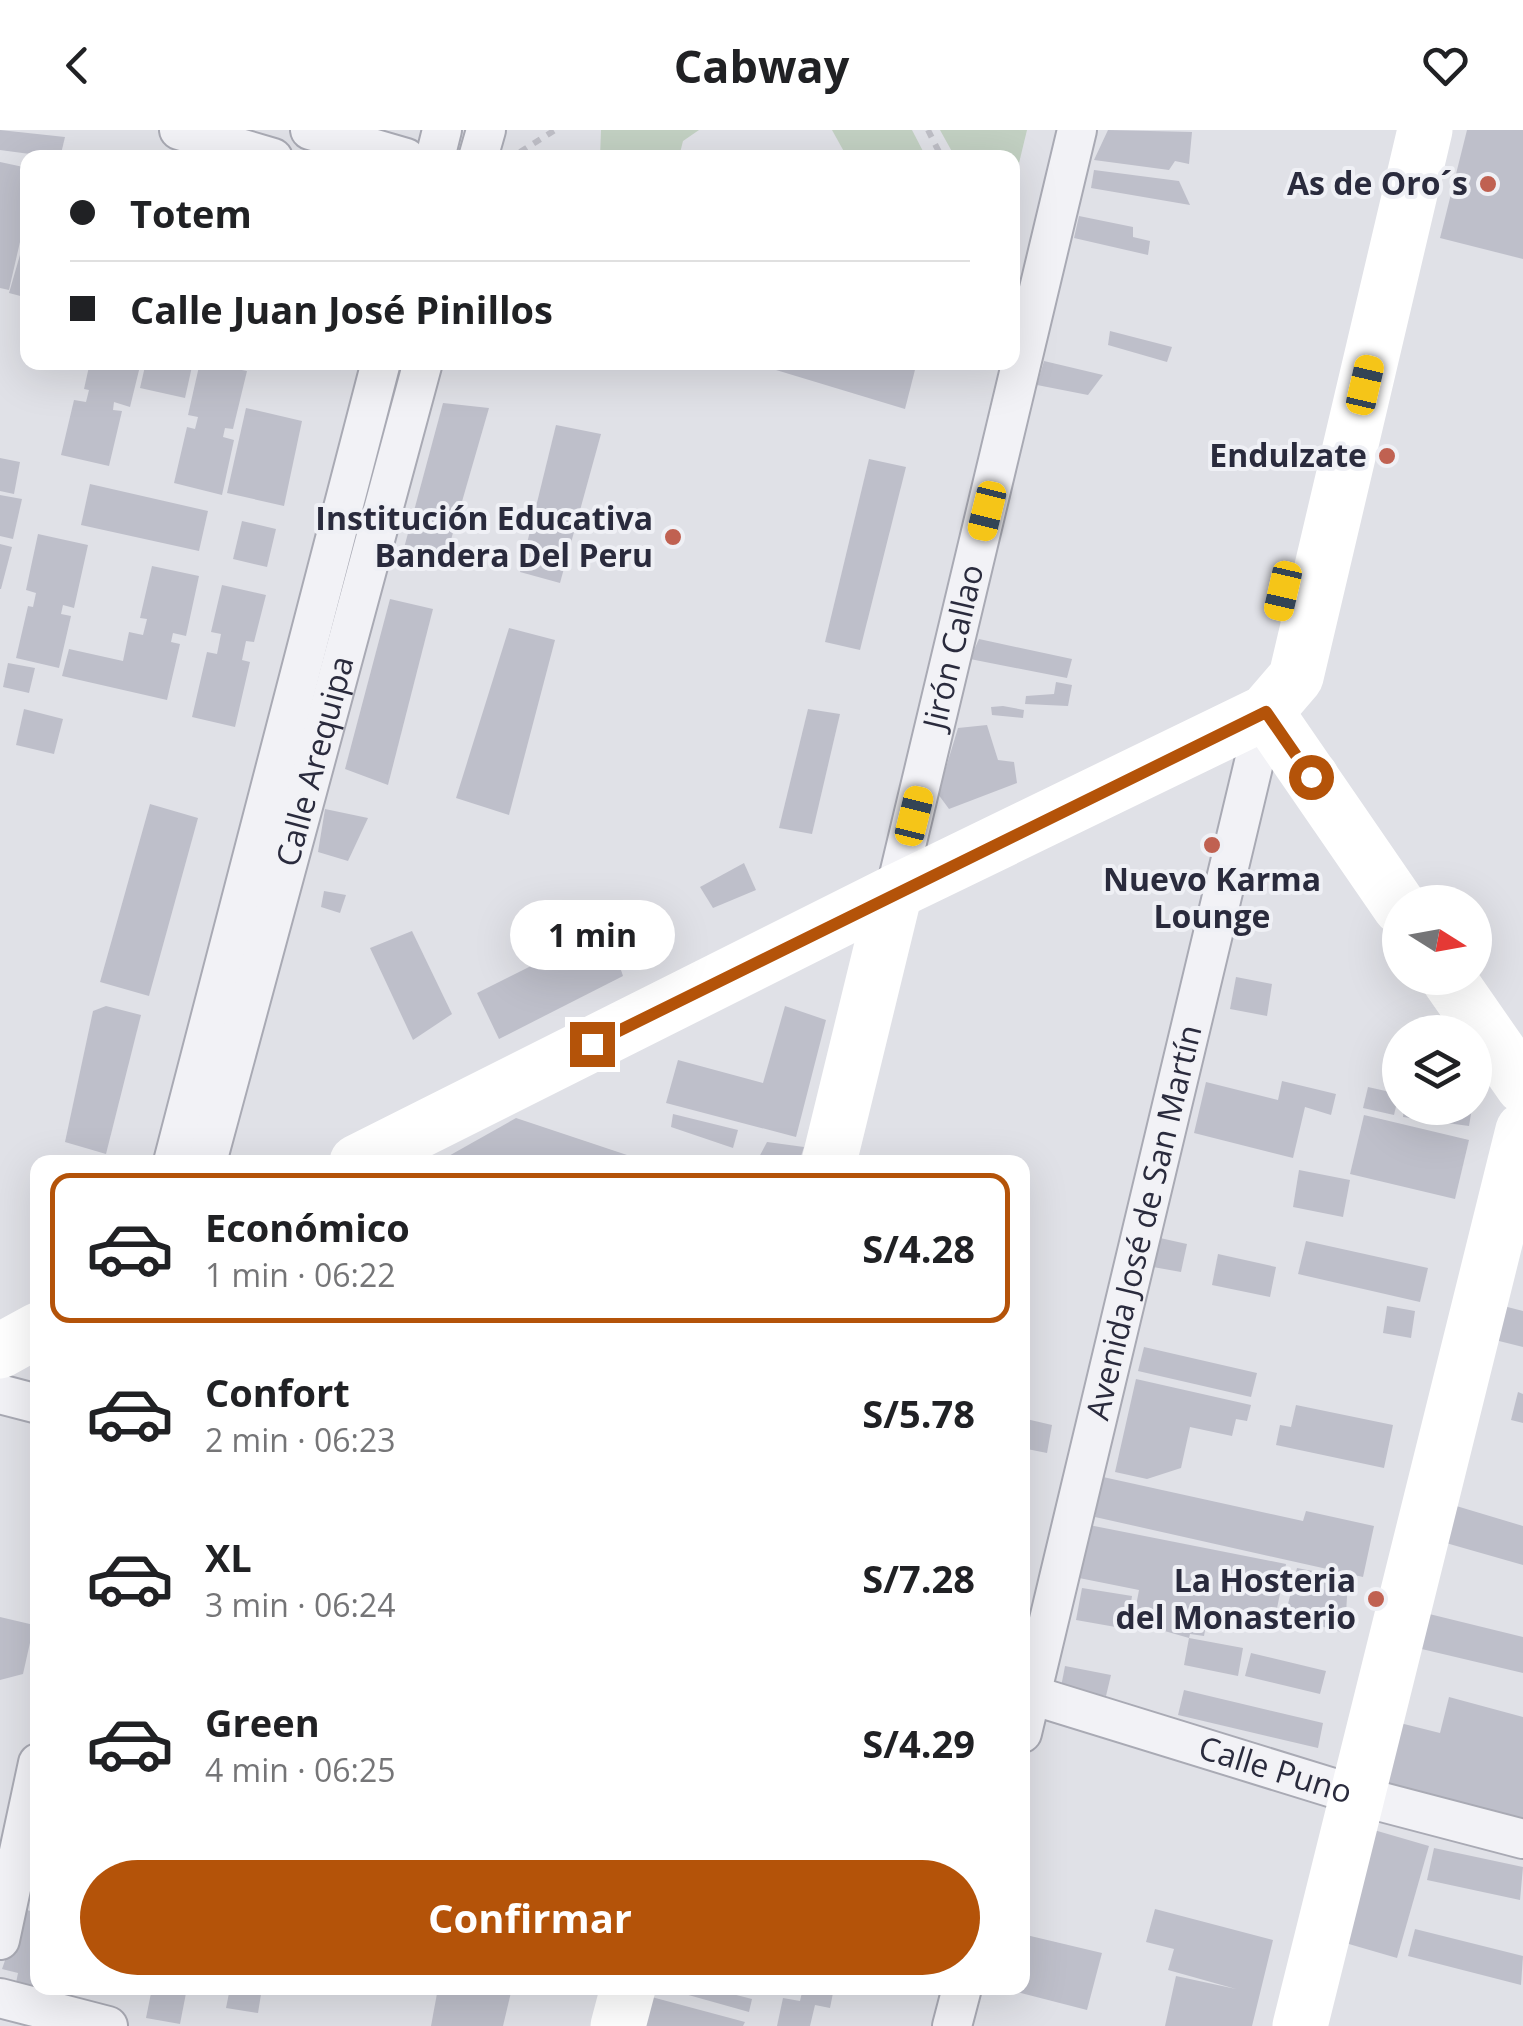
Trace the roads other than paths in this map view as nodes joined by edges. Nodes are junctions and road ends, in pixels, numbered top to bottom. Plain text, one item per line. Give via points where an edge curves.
1 (179, 130) edge
2 (310, 130) edge
3 (1076, 130) edge
4 (1387, 130) edge
5 (1425, 130) edge
6 (247, 150) edge
7 (379, 150) edge
8 (1020, 339) edge
9 (378, 370) edge
10 (421, 370) edge
11 (1013, 370) edge
12 (1266, 712) junction
13 (1385, 885) edge
14 (895, 892) junction
15 (1460, 995) edge
16 (1523, 1086) edge
17 (1523, 1130) edge
18 (175, 1155) edge
19 (210, 1155) edge
20 (370, 1155) edge
21 (832, 1155) edge
22 (30, 1334) edge
23 (0, 1351) edge
24 (0, 1394) edge
25 (30, 1402) edge
26 (1030, 1682) edge
27 (1030, 1695) edge
28 (1359, 1796) junction
29 (30, 1801) edge
30 (1523, 1839) edge
31 (0, 1940) edge
32 (626, 1995) edge
33 (960, 1995) edge
34 (0, 1998) edge
35 (108, 2026) edge
36 (618, 2026) edge
37 (952, 2026) edge
38 (1300, 2026) edge

1 - 6 street
2 - 7 street
3 - 8 street, Jirón Callao
4 - 12 main road, Avenida José de San Martín via 1265,668
5 - 12 main road, Avenida José de San Martín via 1296,677
9 - 18 street, Calle Arequipa
10 - 19 street, Calle Arequipa
11 - 14 street, Jirón Callao
12 - 13 main road
12 - 14 main road
12 - 26 street, Avenida José de San Martín
14 - 20 main road
14 - 21 main road, Jirón Callao
15 - 16 main road
17 - 28 main road
22 - 23 main road
24 - 25 street
27 - 28 street, Calle Puno
28 - 30 street, Calle Puno
28 - 38 main road
29 - 31 street
32 - 36 main road
33 - 37 street
34 - 35 street

